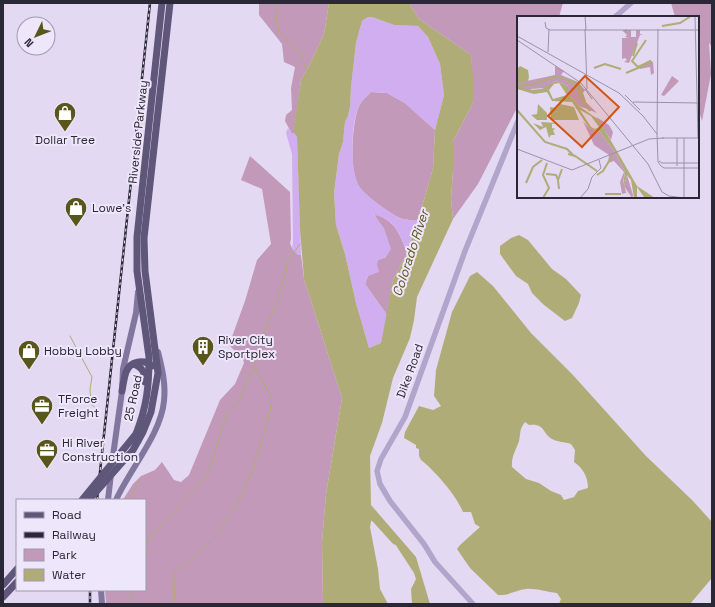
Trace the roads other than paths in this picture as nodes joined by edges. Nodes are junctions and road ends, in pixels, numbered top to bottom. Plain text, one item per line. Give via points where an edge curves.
1 (162, 3) edge
2 (170, 3) edge
3 (631, 3) edge
4 (616, 16) edge
5 (517, 123) edge
6 (148, 172) junction
7 (138, 282) junction
8 (146, 283) joint
9 (153, 333) junction
10 (149, 363) junction
11 (134, 364) junction
12 (156, 389) junction
13 (122, 391) junction
14 (146, 400) junction
15 (83, 499) edge
16 (90, 499) edge
17 (108, 499) edge
18 (117, 499) edge
19 (16, 570) edge
20 (16, 583) edge
21 (3, 585) edge
22 (101, 591) edge
23 (3, 597) edge
24 (102, 604) edge
25 (473, 604) edge

1 - 6 main road, Riverside Parkway
2 - 6 main road, Riverside Parkway
3 - 4 street
5 - 25 street, Dike Road via 465,251 405,417 380,459 377,471 380,484 390,501 435,562
6 - 7 main road, Riverside Parkway via 137,237
6 - 8 main road, Riverside Parkway via 144,238
7 - 10 main road, 25 Road
7 - 13 main road, Riverside Parkway via 136,313 123,369
8 - 9 main road, 25 Road
9 - 12 main road, 25 Road via 158,373
9 - 18 main road via 164,378 163,408 156,430
10 - 11 main road via 142,361
10 - 12 main road via 155,370
10 - 14 main road, 25 Road via 150,379
11 - 13 main road via 127,370
11 - 14 main road via 145,374
12 - 16 main road, 25 Road, bridge via 151,412 138,441
13 - 17 main road, Riverside Parkway
14 - 15 main road, 25 Road, bridge via 136,434
19 - 21 main road
20 - 23 main road
22 - 24 main road

